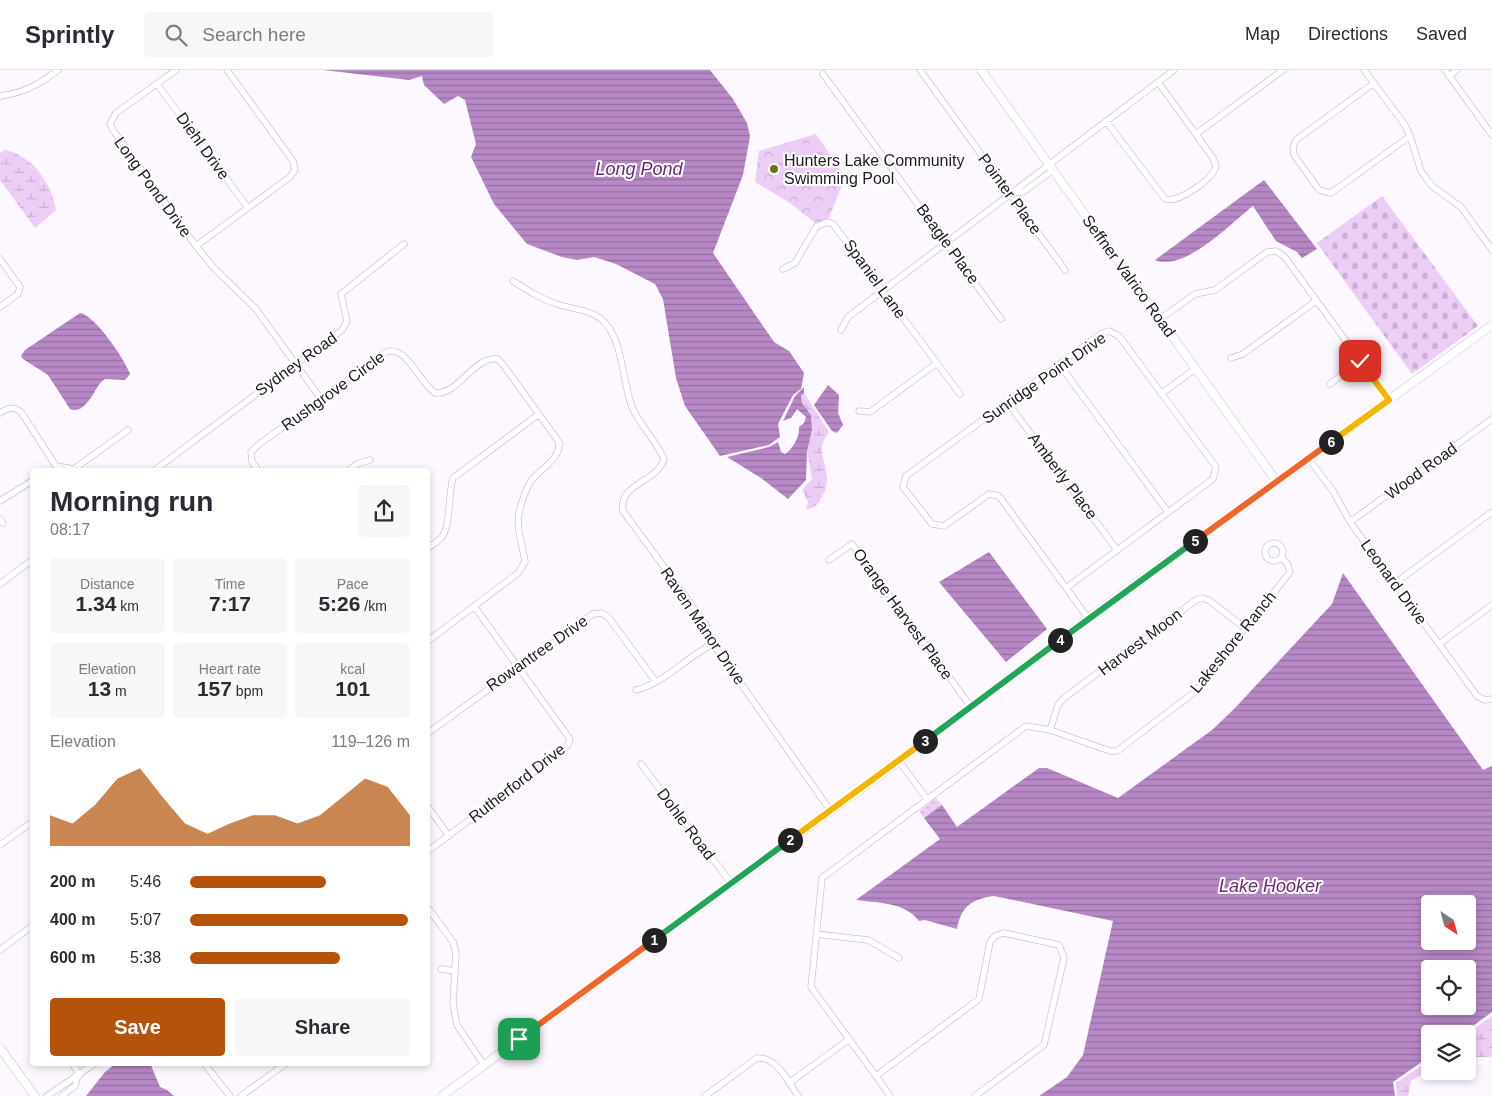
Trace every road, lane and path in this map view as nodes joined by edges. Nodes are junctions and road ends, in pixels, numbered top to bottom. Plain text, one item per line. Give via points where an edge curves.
1 (58, 70) edge
2 (176, 70) edge
3 (227, 70) edge
4 (920, 70) edge
5 (981, 70) edge
6 (1174, 70) edge
7 (1283, 70) edge
8 (1364, 70) edge
9 (1445, 70) edge
10 (1457, 70) edge
11 (823, 74) dead end
12 (1450, 76) junction
13 (1158, 82) junction
14 (157, 84) junction
15 (1374, 84) junction
16 (0, 96) edge
17 (1106, 121) junction
18 (1196, 134) junction
19 (1492, 135) edge
20 (1410, 136) junction
21 (1051, 167) junction
22 (1013, 194) junction
23 (248, 208) junction
24 (947, 243) junction
25 (404, 244) dead end
26 (196, 246) junction
27 (1492, 250) edge
28 (0, 259) edge
29 (783, 268) dead end
30 (1065, 270) dead end
31 (513, 281) dead end
32 (883, 290) junction
33 (1316, 301) junction
34 (0, 308) edge
35 (1001, 318) dead end
36 (1160, 319) junction
37 (1492, 325) edge
38 (841, 330) dead end
39 (1232, 358) dead end
40 (1360, 361) junction
41 (296, 363) junction
42 (937, 363) junction
43 (1059, 364) junction
44 (1195, 369) junction
45 (1330, 384) dead end
46 (960, 394) dead end
47 (1161, 394) junction
48 (321, 399) junction
49 (1389, 400) junction
50 (1008, 403) junction
51 (860, 411) dead end
52 (0, 413) edge
53 (539, 414) junction
54 (1492, 419) edge
55 (128, 430) dead end
56 (1308, 458) junction
57 (370, 460) dead end
58 (53, 468) edge
59 (75, 468) edge
60 (158, 468) edge
61 (256, 468) edge
62 (352, 468) edge
63 (30, 482) edge
64 (1277, 482) junction
65 (0, 501) edge
66 (1168, 512) junction
67 (1492, 512) edge
68 (1350, 522) junction
69 (430, 547) edge
70 (1117, 550) junction
71 (1282, 558) dead end
72 (829, 560) dead end
73 (30, 562) edge
74 (1395, 583) junction
75 (0, 584) edge
76 (1066, 588) junction
77 (1492, 605) edge
78 (474, 606) junction
79 (1088, 618) junction
80 (1246, 628) junction
81 (430, 639) edge
82 (713, 644) junction
83 (1439, 644) junction
84 (518, 666) junction
85 (656, 682) junction
86 (636, 690) dead end
87 (1492, 699) edge
88 (971, 706) junction
89 (1050, 730) junction
90 (430, 731) edge
91 (899, 761) junction
92 (641, 764) dead end
93 (927, 800) junction
94 (430, 810) edge
95 (830, 810) junction
96 (30, 823) edge
97 (449, 836) junction
98 (0, 845) edge
99 (430, 850) edge
100 (731, 884) junction
101 (430, 911) edge
102 (30, 928) edge
103 (816, 934) junction
104 (0, 950) edge
105 (899, 958) dead end
106 (441, 969) dead end
107 (456, 971) junction
108 (848, 1040) junction
109 (0, 1048) edge
110 (484, 1064) junction
111 (73, 1066) edge
112 (92, 1066) edge
113 (206, 1066) edge
114 (283, 1066) edge
115 (78, 1076) junction
116 (876, 1076) junction
117 (789, 1083) junction
118 (61, 1087) junction
119 (64, 1095) edge
120 (34, 1096) edge
121 (47, 1096) edge
122 (230, 1096) edge
123 (242, 1096) edge
124 (442, 1096) edge
125 (705, 1096) edge
126 (798, 1096) edge
127 (890, 1096) edge
128 (975, 1096) edge

1 - 16 street via 38,85 16,94
2 - 14 street, Long Pond Drive
3 - 23 street, Long Pond Drive via 293,160 295,170
4 - 22 street, Pointer Place
5 - 21 street, Seffner Valrico Road
6 - 13 street
7 - 18 street
8 - 15 street
9 - 12 street
10 - 12 street
11 - 24 street, Beagle Place
12 - 19 street
13 - 17 street
13 - 18 street
14 - 23 street, Diehl Drive
14 - 26 street, Long Pond Drive via 116,113 110,124
15 - 20 street
15 - 20 street via 1296,140 1294,155 1319,190 1331,193
17 - 18 street via 1162,196 1170,201 1178,199 1216,170 1215,162
17 - 21 street
20 - 27 street via 1420,171 1432,186 1461,208
21 - 22 street via 1023,192
21 - 36 street, Seffner Valrico Road
22 - 24 street
22 - 30 street, Pointer Place
23 - 26 street, Long Pond Drive
24 - 32 street
24 - 35 street, Beagle Place
25 - 41 street, Sydney Road via 347,287 342,294 347,321 342,330
26 - 41 street, Long Pond Drive via 256,309
28 - 34 street via 20,287 18,294
29 - 32 street, Spaniel Lane via 795,263 816,227 828,222 838,228
31 - 82 street, Raven Manor Drive via 558,305 590,312 608,325 631,404 664,459 658,470 624,495 621,502 623,511 705,623
32 - 38 street via 848,317
32 - 42 street, Spaniel Lane
33 - 36 street via 1284,256 1272,250 1215,290 1195,294
33 - 39 street via 1243,354
33 - 40 street
36 - 44 street, Seffner Valrico Road
37 - 49 street
40 - 45 street
40 - 49 street
41 - 48 street, Long Pond Drive
41 - 60 street, Sydney Road
42 - 46 street, Spaniel Lane
42 - 51 street via 870,412
43 - 47 street, Sunridge Point Drive via 1109,330 1119,336
43 - 50 street, Sunridge Point Drive
43 - 66 street
44 - 47 street
44 - 64 street, Seffner Valrico Road
47 - 66 street, Sunridge Point Drive via 1216,467 1213,479
48 - 53 street, Rushgrove Circle via 386,352 397,350 435,393 445,391 486,361 498,360
48 - 61 street, Rushgrove Circle via 252,452 252,462
49 - 56 street
50 - 70 street, Amberly Place
50 - 76 street, Sunridge Point Drive via 906,476 903,487 932,524 944,526 990,494 999,496
52 - 58 street via 7,408 16,408 20,412
53 - 69 street via 453,478 446,529 442,538
53 - 78 street, Rushgrove Circle via 559,442 560,449 530,482 519,513 519,535 525,562 510,579
54 - 68 street, Wood Road
55 - 59 street
56 - 64 street
56 - 68 street, Leonard Drive via 1333,491
57 - 62 street
63 - 65 street
64 - 79 street
66 - 70 street, Sunridge Point Drive
67 - 74 street
68 - 74 street, Leonard Drive
70 - 76 street, Sunridge Point Drive
71 - 80 street, Lakeshore Ranch via 1290,572
72 - 88 street, Orange Harvest Place via 852,544
73 - 75 street
74 - 83 street, Leonard Drive
76 - 79 street, Sunridge Point Drive
77 - 83 street
78 - 81 street, Rushgrove Circle
78 - 84 street, Rutherford Drive
79 - 88 street
80 - 89 street, Lakeshore Ranch via 1196,691 1117,751
80 - 89 street, Harvest Moon via 1210,601 1196,600 1064,698 1058,705
82 - 85 street
82 - 95 street, Raven Manor Drive
83 - 87 street, Leonard Drive via 1477,696
84 - 85 street, Rowantree Drive via 593,614 602,613
84 - 90 street, Rowantree Drive
84 - 97 street, Rutherford Drive via 570,739 568,745
85 - 86 street
88 - 91 street
89 - 93 street, Lakeshore Ranch via 1026,726
91 - 93 street
91 - 95 street
92 - 100 street, Dohle Road
93 - 103 street, Lakeshore Ranch via 822,878
94 - 97 street
95 - 100 street
96 - 98 street
97 - 99 street, Rutherford Drive
100 - 110 street
101 - 107 street via 453,942
102 - 104 street
103 - 105 street via 868,940
103 - 108 street, Lakeshore Ranch via 811,987
106 - 107 street
107 - 110 street via 453,1004 457,1025
108 - 116 street, Lakeshore Ranch
108 - 117 street
109 - 120 street
110 - 124 street
111 - 115 street
112 - 115 street
113 - 122 street
114 - 123 street
115 - 118 street
115 - 119 street via 75,1086
116 - 127 street, Lakeshore Ranch
116 - 128 street via 979,999 990,942 995,936 1004,933 1059,945 1064,958 1044,1045
117 - 125 street via 772,1060 757,1058
117 - 126 street
118 - 119 street
118 - 121 street

